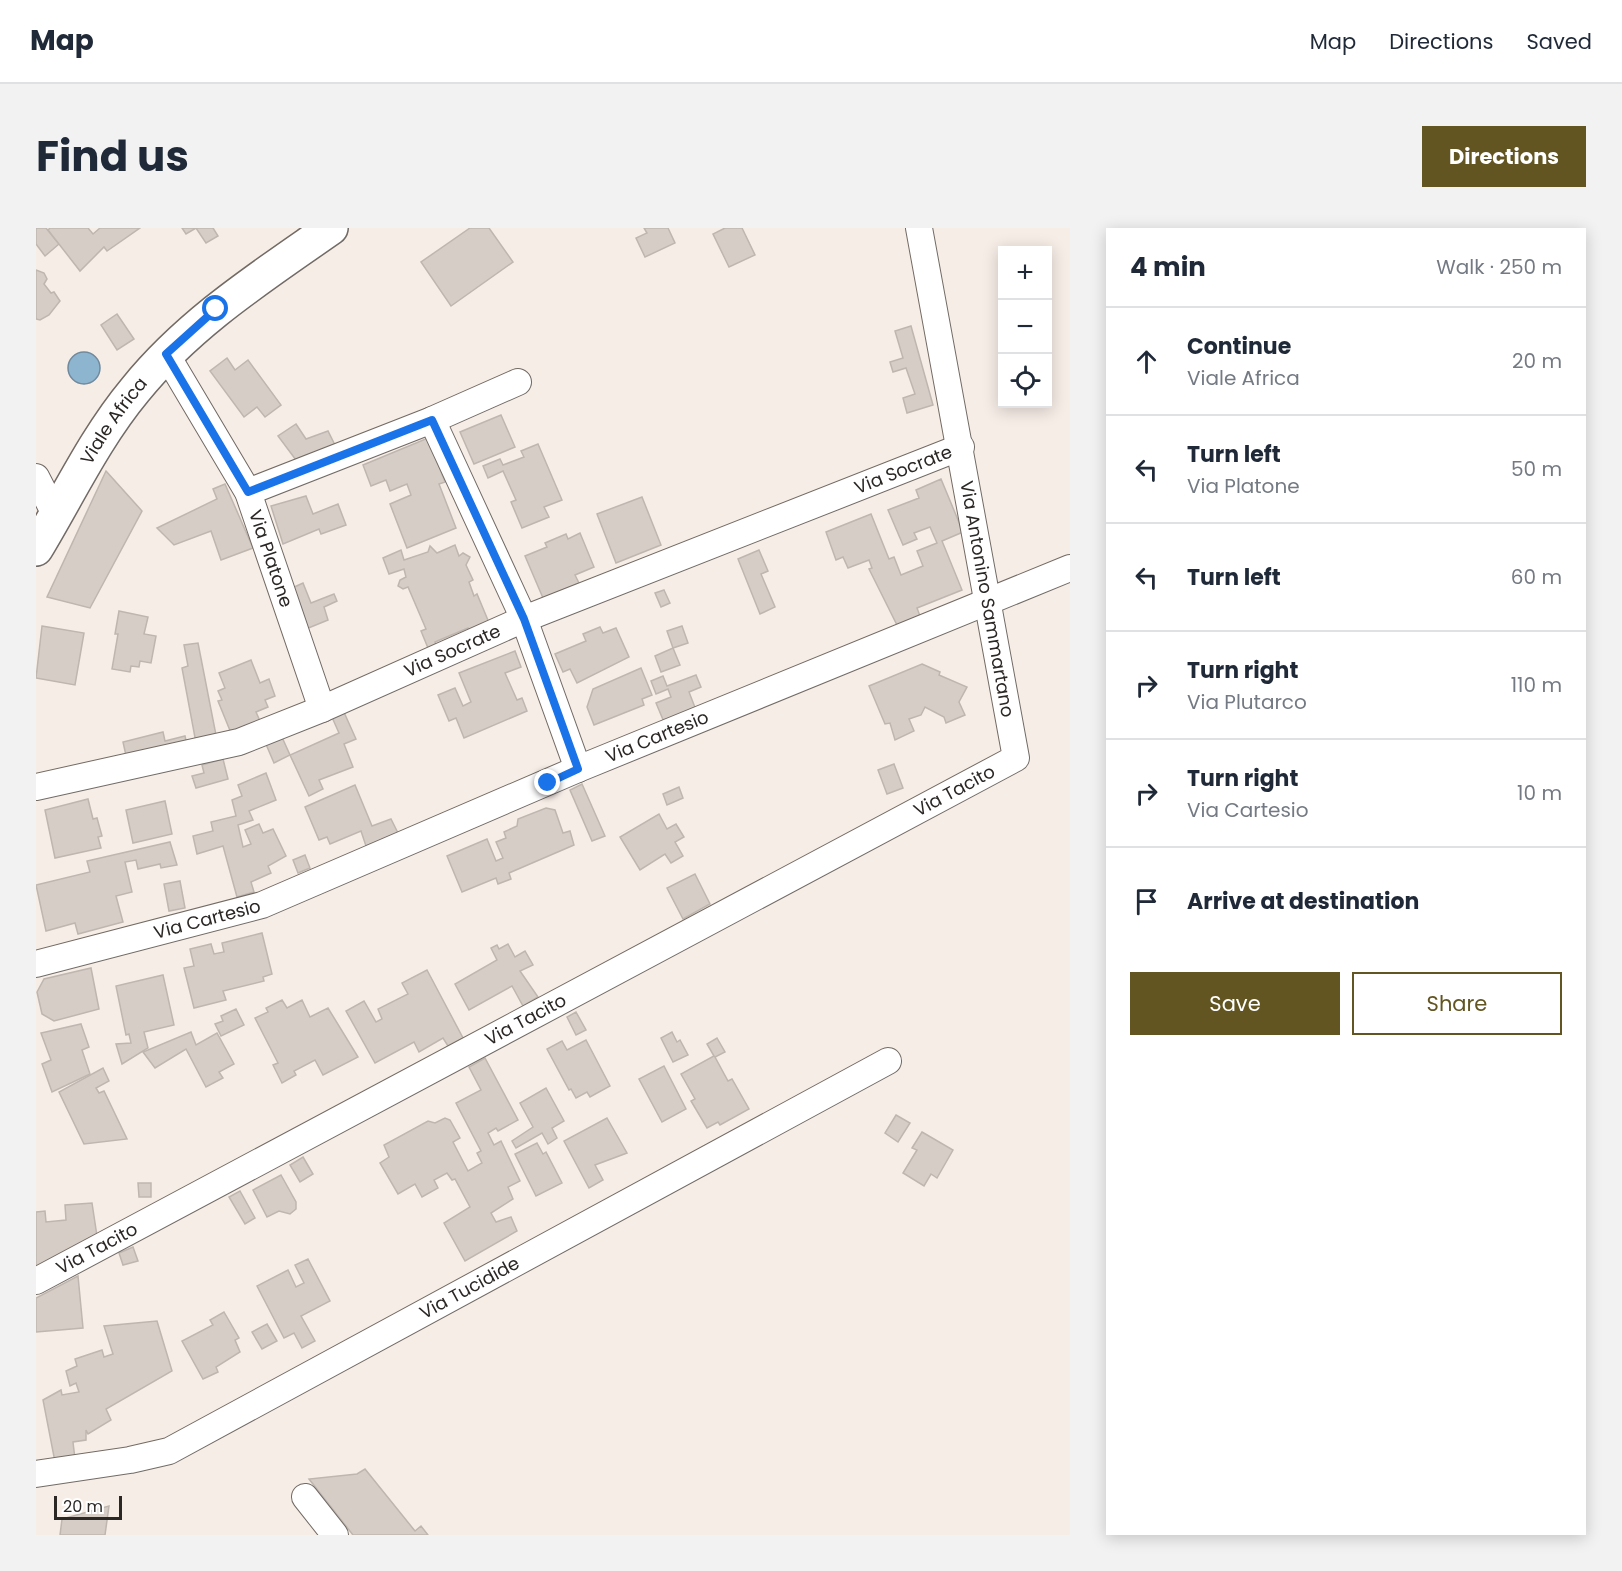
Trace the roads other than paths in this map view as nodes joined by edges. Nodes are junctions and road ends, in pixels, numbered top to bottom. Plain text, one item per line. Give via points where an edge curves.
1 (331, 228) edge
2 (919, 228) edge
3 (166, 354) junction
4 (518, 382) dead end
5 (432, 420) junction
6 (961, 447) junction
7 (36, 477) edge
8 (248, 492) junction
9 (56, 516) junction
10 (36, 549) edge
11 (1070, 568) edge
12 (987, 601) junction
13 (524, 619) junction
14 (322, 708) junction
15 (1016, 758) joint
16 (578, 769) junction
17 (36, 787) edge
18 (36, 964) edge
19 (888, 1061) dead end
20 (36, 1281) edge
21 (36, 1474) edge
22 (304, 1497) dead end
23 (335, 1535) edge

1 - 3 main road, Viale Africa via 216,309
2 - 6 street, Via Antonino Sammartano
3 - 8 street, Via Platone
3 - 9 main road, Viale Africa via 133,391 67,492
4 - 5 street
5 - 8 street
5 - 13 street
6 - 12 street, Via Antonino Sammartano
6 - 13 street, Via Socrate
7 - 9 street
8 - 14 street, Via Platone
9 - 10 main road, Viale Africa
11 - 12 street, Via Cartesio
12 - 15 street, Via Antonino Sammartano
12 - 16 street, Via Cartesio
13 - 14 street, Via Socrate
13 - 16 street
14 - 17 street, Via Socrate via 239,742
15 - 20 street, Via Tacito
16 - 18 street, Via Cartesio via 262,905
19 - 21 street, Via Tucidide via 169,1451
22 - 23 street

